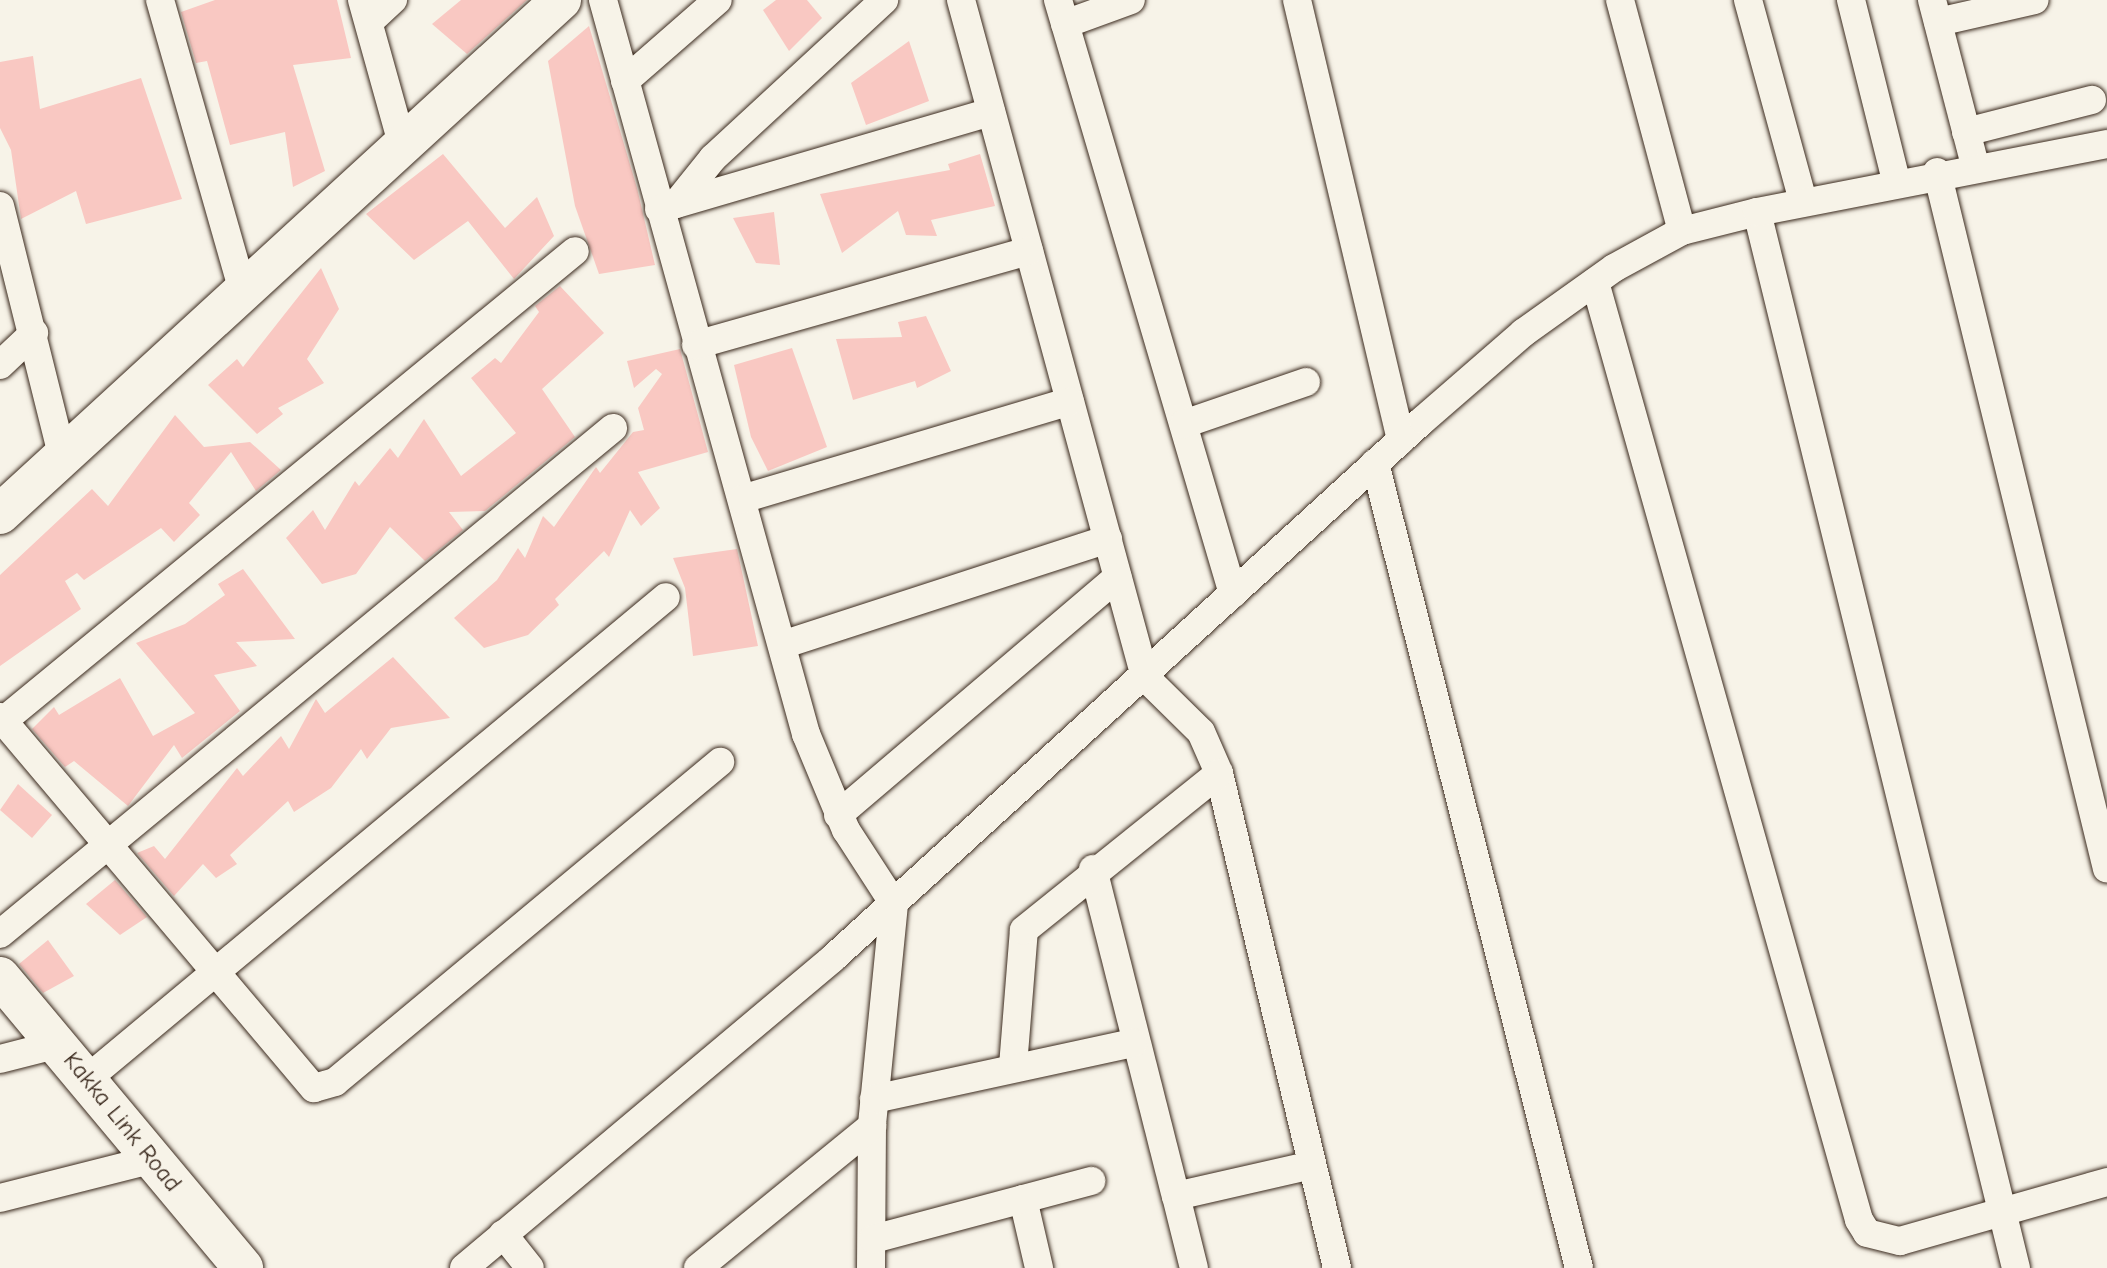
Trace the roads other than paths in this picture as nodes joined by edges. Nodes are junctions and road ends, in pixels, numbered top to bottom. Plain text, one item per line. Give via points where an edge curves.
1 (160, 0) edge
2 (393, 0) edge
3 (561, 0) edge
4 (603, 0) edge
5 (718, 0) edge
6 (884, 0) edge
7 (961, 0) edge
8 (1131, 0) edge
9 (1297, 0) edge
10 (1620, 0) edge
11 (1748, 0) edge
12 (1851, 0) edge
13 (2035, 0) edge
14 (366, 11) edge
15 (1935, 11) edge
16 (1062, 12) edge
17 (625, 81) junction
18 (2092, 100) dead end
19 (991, 112) junction
20 (1966, 132) junction
21 (401, 140) junction
22 (2107, 144) edge
23 (1975, 165) junction
24 (1937, 172) junction
25 (1896, 180) junction
26 (1803, 201) junction
27 (668, 207) junction
28 (1757, 212) junction
29 (2, 222) edge
30 (1682, 231) junction
31 (575, 251) dead end
32 (1029, 251) junction
33 (1595, 282) junction
34 (242, 288) junction
35 (34, 333) junction
36 (696, 345) junction
37 (0, 365) edge
38 (1306, 382) dead end
39 (1070, 401) junction
40 (1184, 424) junction
41 (613, 428) dead end
42 (1401, 440) junction
43 (62, 455) junction
44 (1375, 463) junction
45 (742, 499) junction
46 (0, 514) edge
47 (1108, 539) junction
48 (1118, 577) junction
49 (1233, 594) junction
50 (666, 597) dead end
51 (782, 645) junction
52 (1145, 677) junction
53 (1, 719) edge
54 (720, 762) dead end
55 (1219, 773) junction
56 (838, 815) junction
57 (102, 846) junction
58 (1093, 869) junction
59 (2107, 869) edge
60 (894, 904) junction
61 (0, 934) edge
62 (211, 974) junction
63 (0, 977) edge
64 (1133, 1043) junction
65 (59, 1044) junction
66 (0, 1059) edge
67 (1013, 1066) junction
68 (87, 1079) junction
69 (873, 1113) junction
70 (150, 1160) junction
71 (1312, 1165) junction
72 (1091, 1181) dead end
73 (2107, 1182) edge
74 (1176, 1196) junction
75 (0, 1198) edge
76 (1023, 1199) junction
77 (2002, 1211) junction
78 (503, 1234) junction
79 (873, 1239) junction
80 (243, 1268) edge
81 (464, 1268) edge
82 (530, 1268) edge
83 (698, 1268) edge
84 (871, 1268) edge
85 (1039, 1268) edge
86 (1194, 1268) edge
87 (1337, 1268) edge
88 (1579, 1268) edge
89 (2016, 1268) edge

1 - 34 street
2 - 14 street
3 - 21 street
4 - 17 street
5 - 17 street
6 - 27 street via 713,158
7 - 19 street
8 - 16 street
9 - 42 street
10 - 30 street
11 - 26 street
12 - 25 street
13 - 15 street
14 - 21 street
15 - 20 street
16 - 40 street
17 - 27 street
18 - 20 street
19 - 27 street
19 - 32 street
20 - 23 street
21 - 34 street
22 - 23 street
23 - 24 street
24 - 25 street
24 - 59 street
25 - 26 street
26 - 28 street
27 - 36 street
28 - 30 street
28 - 77 street
29 - 35 street
30 - 33 street
31 - 53 street
32 - 36 street
32 - 39 street
33 - 42 street via 1523,333
33 - 77 street via 1859,1220 1867,1233 1900,1241
34 - 43 street
35 - 37 street
35 - 43 street
36 - 45 street
38 - 40 street
39 - 45 street
39 - 47 street
40 - 49 street
41 - 57 street
42 - 44 street
43 - 46 street
44 - 49 street
44 - 88 street
45 - 51 street
47 - 48 street
47 - 51 street
48 - 52 street
48 - 56 street
49 - 52 street
50 - 62 street
51 - 56 street
52 - 55 street via 1201,732
52 - 60 street
53 - 57 street
54 - 62 street via 329,1086 305,1086
55 - 58 street
55 - 71 street
56 - 60 street
57 - 61 street
57 - 62 street
58 - 64 street
58 - 67 street via 1024,930
60 - 69 street
60 - 78 street
62 - 68 street
63 - 65 street, Kakka Link Road
64 - 67 street
64 - 74 street
65 - 66 street
65 - 68 street, Kakka Link Road
67 - 69 street
68 - 70 street, Kakka Link Road
69 - 79 street
69 - 83 street
70 - 75 street
70 - 80 street, Kakka Link Road
71 - 74 street
71 - 87 street
72 - 76 street
73 - 77 street
74 - 86 street
76 - 79 street
76 - 85 street
77 - 89 street
78 - 81 street
78 - 82 street
79 - 84 street

